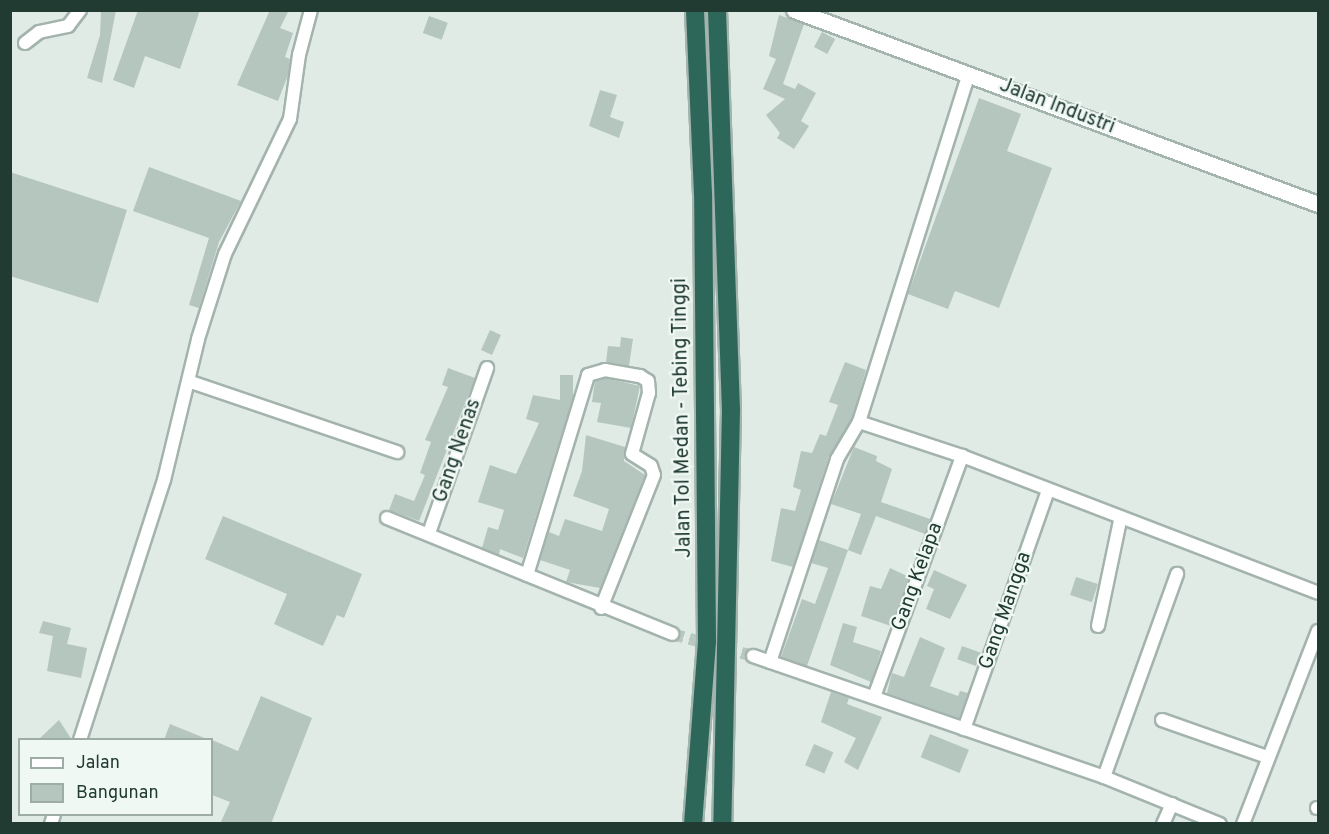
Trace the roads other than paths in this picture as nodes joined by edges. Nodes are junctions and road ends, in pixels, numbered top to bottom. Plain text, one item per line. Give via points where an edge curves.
1 (80, 10) edge
2 (311, 10) edge
3 (695, 10) edge
4 (717, 10) edge
5 (794, 10) edge
6 (25, 43) dead end
7 (969, 74) junction
8 (1318, 204) edge
9 (487, 368) dead end
10 (191, 382) junction
11 (859, 422) junction
12 (397, 452) dead end
13 (962, 456) junction
14 (1047, 493) junction
15 (387, 518) dead end
16 (1120, 521) junction
17 (429, 533) junction
18 (1177, 574) dead end
19 (527, 575) junction
20 (1318, 593) edge
21 (601, 608) junction
22 (1098, 626) dead end
23 (1318, 631) edge
24 (672, 634) tunnel mouth
25 (753, 656) tunnel mouth
26 (770, 662) junction
27 (873, 697) junction
28 (1162, 720) dead end
29 (964, 729) junction
30 (81, 738) edge
31 (1267, 757) junction
32 (1104, 777) junction
33 (1172, 804) junction
34 (693, 824) edge
35 (722, 824) edge
36 (1163, 824) edge
37 (1220, 824) edge
38 (1243, 824) edge

1 - 6 street via 68,26 39,32
2 - 10 street via 290,119 225,254 198,339
3 - 34 highway, Jalan Tol Medan - Tebing Tinggi via 703,194 708,606
4 - 35 highway via 730,410
5 - 7 street, Jalan Industri
7 - 8 street, Jalan Industri
7 - 11 street
9 - 17 street, Gang Nenas
10 - 12 street
10 - 30 street via 164,480
11 - 13 street
11 - 26 street via 837,459
13 - 14 street
13 - 27 street, Gang Kelapa
14 - 16 street
14 - 29 street, Gang Mangga
15 - 17 street
16 - 20 street
16 - 22 street
17 - 19 street
18 - 32 street
19 - 21 street
19 - 21 street via 590,372 605,370 640,376 649,388 632,454 651,466 654,475
21 - 24 street
23 - 31 street
25 - 26 street
26 - 27 street
27 - 29 street
28 - 31 street
29 - 32 street
31 - 38 street
32 - 33 street
33 - 36 street
33 - 37 street

